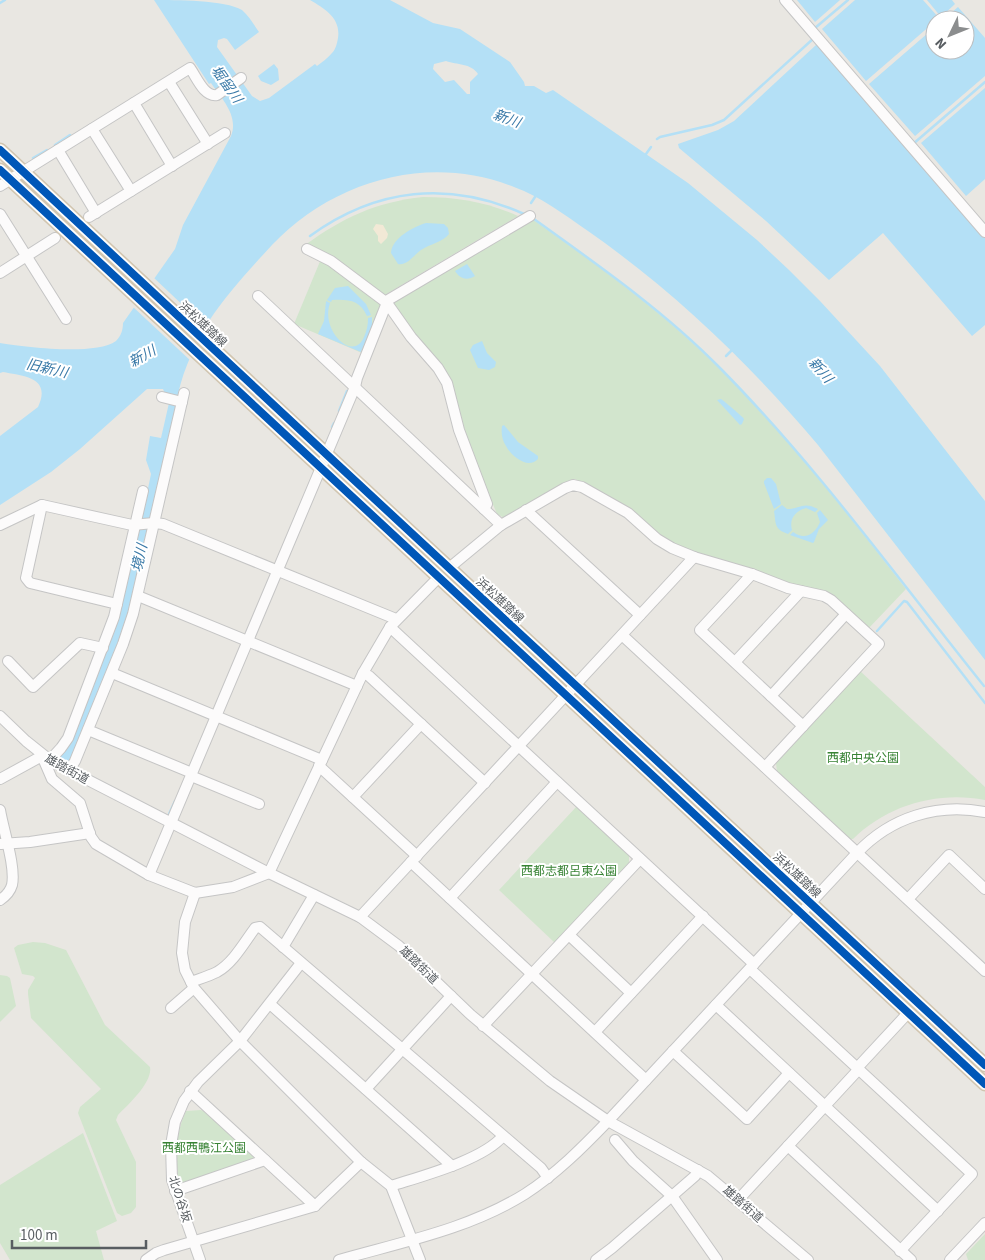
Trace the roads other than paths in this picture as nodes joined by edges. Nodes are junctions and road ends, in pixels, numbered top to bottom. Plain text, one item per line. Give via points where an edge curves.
1 (784, 0) edge
2 (241, 78) dead end
3 (169, 82) junction
4 (134, 103) junction
5 (92, 129) junction
6 (225, 133) dead end
7 (208, 144) junction
8 (0, 150) edge
9 (58, 150) junction
10 (172, 166) junction
11 (0, 170) edge
12 (23, 172) junction
13 (5, 183) edge
14 (131, 191) junction
15 (0, 214) edge
16 (530, 216) dead end
17 (985, 232) edge
18 (55, 238) dead end
19 (307, 249) dead end
20 (27, 256) junction
21 (1, 270) edge
22 (258, 296) dead end
23 (387, 303) junction
24 (66, 320) dead end
25 (355, 387) junction
26 (162, 397) dead end
27 (326, 455) junction
28 (320, 469) junction
29 (142, 490) dead end
30 (42, 504) junction
31 (484, 509) junction
32 (526, 510) junction
33 (154, 523) junction
34 (136, 524) junction
35 (501, 524) junction
36 (0, 525) edge
37 (694, 556) junction
38 (449, 568) junction
39 (278, 570) junction
40 (752, 574) junction
41 (438, 578) junction
42 (801, 591) junction
43 (138, 596) junction
44 (117, 604) junction
45 (846, 614) junction
46 (640, 615) junction
47 (393, 623) junction
48 (622, 635) junction
49 (248, 641) junction
50 (103, 648) junction
51 (8, 661) dead end
52 (735, 662) junction
53 (112, 673) junction
54 (363, 673) junction
55 (576, 685) junction
56 (357, 686) junction
57 (566, 696) junction
58 (771, 696) junction
59 (0, 716) edge
60 (217, 716) junction
61 (421, 724) junction
62 (803, 726) junction
63 (88, 730) junction
64 (519, 746) junction
65 (47, 759) junction
66 (321, 763) junction
67 (765, 767) junction
68 (65, 768) junction
69 (191, 775) junction
70 (0, 779) edge
71 (557, 782) junction
72 (485, 783) junction
73 (353, 797) junction
74 (259, 804) dead end
75 (0, 810) edge
76 (985, 812) edge
77 (170, 823) junction
78 (90, 833) junction
79 (3, 844) edge
80 (857, 853) junction
81 (414, 859) junction
82 (640, 859) junction
83 (269, 873) junction
84 (149, 875) junction
85 (985, 889) edge
86 (195, 893) junction
87 (314, 895) junction
88 (450, 898) junction
89 (908, 899) junction
90 (0, 900) edge
91 (811, 903) junction
92 (801, 914) junction
93 (702, 916) junction
94 (360, 917) junction
95 (569, 935) junction
96 (283, 947) junction
97 (301, 963) junction
98 (752, 966) junction
99 (985, 971) edge
100 (532, 974) junction
101 (192, 985) junction
102 (631, 993) junction
103 (451, 996) junction
104 (270, 1004) junction
105 (716, 1005) junction
106 (171, 1008) dead end
107 (908, 1012) junction
108 (483, 1026) junction
109 (595, 1032) junction
110 (240, 1041) junction
111 (402, 1049) junction
112 (674, 1050) junction
113 (985, 1065) edge
114 (858, 1068) junction
115 (789, 1073) junction
116 (646, 1080) junction
117 (985, 1084) edge
118 (366, 1089) junction
119 (190, 1091) junction
120 (825, 1106) junction
121 (608, 1121) junction
122 (503, 1136) junction
123 (620, 1141) dead end
124 (788, 1146) junction
125 (265, 1160) junction
126 (361, 1162) junction
127 (452, 1166) junction
128 (698, 1170) junction
129 (548, 1178) junction
130 (391, 1186) junction
131 (175, 1191) junction
132 (672, 1196) junction
133 (738, 1200) junction
134 (315, 1206) junction
135 (938, 1210) junction
136 (985, 1223) edge
137 (412, 1239) junction
138 (194, 1241) junction
139 (900, 1251) junction
140 (956, 1258) edge
141 (146, 1260) edge
142 (200, 1260) edge
143 (340, 1260) edge
144 (420, 1260) edge
145 (596, 1260) edge
146 (717, 1260) edge
147 (808, 1260) edge
148 (911, 1260) edge

1 - 17 street
2 - 3 street via 217,95 207,93 190,68
3 - 4 street
3 - 7 street
4 - 5 street
4 - 10 street
5 - 9 street
5 - 14 street
6 - 7 street
7 - 10 street
8 - 12 main road, 浜松雄踏線
9 - 12 street
9 - 14 street via 93,215
10 - 14 street
11 - 13 main road, 浜松雄踏線
12 - 13 street
12 - 27 main road, 浜松雄踏線
13 - 28 main road, 浜松雄踏線 via 133,293
15 - 20 street
16 - 23 street
18 - 20 street
19 - 23 street via 337,265
20 - 21 street
20 - 24 street
22 - 25 street
23 - 25 street
23 - 31 street via 443,375 464,446 487,504
25 - 27 street
25 - 31 street
26 - 33 street via 181,399
27 - 28 street
27 - 38 main road, 浜松雄踏線
28 - 39 street
28 - 41 main road, 浜松雄踏線
29 - 34 street
30 - 34 street
30 - 36 street
30 - 44 street via 26,578 30,583
31 - 35 street
32 - 35 street
32 - 37 street via 569,486 578,486 628,513 664,544
32 - 46 street
33 - 34 street
33 - 39 street
33 - 43 street
34 - 44 street
35 - 38 street
37 - 40 street
37 - 46 street
38 - 55 main road, 浜松雄踏線
39 - 47 street
39 - 49 street
40 - 42 street
40 - 52 street via 700,630
41 - 47 street
41 - 57 main road, 浜松雄踏線
42 - 45 street via 824,596
42 - 52 street
43 - 49 street
43 - 53 street
44 - 50 street
45 - 58 street
45 - 62 street via 879,644
46 - 48 street
47 - 54 street
47 - 64 street
48 - 55 street
48 - 67 street
49 - 56 street
49 - 60 street
50 - 51 street via 80,643 33,687
50 - 65 street via 68,738
52 - 58 street
53 - 60 street
53 - 63 street
54 - 56 street
54 - 61 street
55 - 57 street
55 - 91 main road, 浜松雄踏線
56 - 66 street
57 - 64 street
57 - 92 main road, 浜松雄踏線
58 - 62 street
59 - 65 street, 雄踏街道
60 - 66 street
60 - 69 street
61 - 72 street
61 - 73 street
62 - 67 street
63 - 68 street via 76,761
63 - 69 street
64 - 71 street
64 - 72 street
65 - 68 street, 雄踏街道
65 - 70 street
65 - 78 street via 52,779 80,803
66 - 73 street
66 - 83 street
67 - 80 street
68 - 77 street, 雄踏街道
69 - 74 street
69 - 77 street
71 - 82 street
71 - 88 street
72 - 81 street
73 - 81 street
75 - 79 street
76 - 80 street via 951,809 916,815 884,830
77 - 83 street, 雄踏街道
77 - 84 street
78 - 79 street
78 - 84 street via 99,846
79 - 90 street via 12,879 9,891
80 - 89 street
80 - 91 street
81 - 88 street
81 - 94 street
82 - 93 street
82 - 95 street
83 - 86 street via 234,887
83 - 87 street, 雄踏街道
84 - 86 street
85 - 89 street via 949,855
86 - 101 street via 185,922 182,953
87 - 94 street, 雄踏街道
87 - 96 street
88 - 100 street
89 - 99 street
91 - 92 street
91 - 113 main road, 浜松雄踏線
92 - 98 street
92 - 107 main road, 浜松雄踏線
93 - 98 street
93 - 102 street
94 - 103 street, 雄踏街道 via 399,946
95 - 100 street
95 - 102 street
96 - 97 street
96 - 101 street via 260,928 255,928 224,967
97 - 104 street, 北の谷坂
97 - 111 street
98 - 105 street
98 - 114 street
100 - 108 street
100 - 109 street
101 - 106 street
101 - 110 street
102 - 109 street
103 - 108 street, 雄踏街道
103 - 111 street
104 - 110 street, 北の谷坂
104 - 118 street
105 - 112 street
105 - 115 street
107 - 114 street
107 - 117 main road, 浜松雄踏線
108 - 121 street, 雄踏街道 via 550,1081
109 - 116 street
110 - 119 street, 北の谷坂
110 - 126 street
111 - 118 street
111 - 122 street
112 - 115 street via 747,1119
112 - 116 street
114 - 120 street
114 - 135 street via 972,1174
115 - 120 street
116 - 121 street
118 - 127 street
119 - 125 street
119 - 131 street, 北の谷坂 via 179,1112 171,1145
120 - 124 street
120 - 135 street
121 - 128 street, 雄踏街道
121 - 129 street
122 - 127 street
122 - 129 street via 541,1168
123 - 132 street via 633,1161
124 - 133 street
124 - 139 street
125 - 131 street
125 - 134 street
126 - 130 street
126 - 134 street
127 - 130 street
128 - 132 street
128 - 133 street, 雄踏街道
129 - 137 street via 485,1215
130 - 137 street
131 - 138 street, 北の谷坂
132 - 145 street
132 - 146 street
133 - 147 street, 雄踏街道
134 - 138 street
135 - 139 street
136 - 140 street
137 - 143 street
137 - 144 street
138 - 141 street via 156,1253
138 - 142 street, 北の谷坂
139 - 148 street

